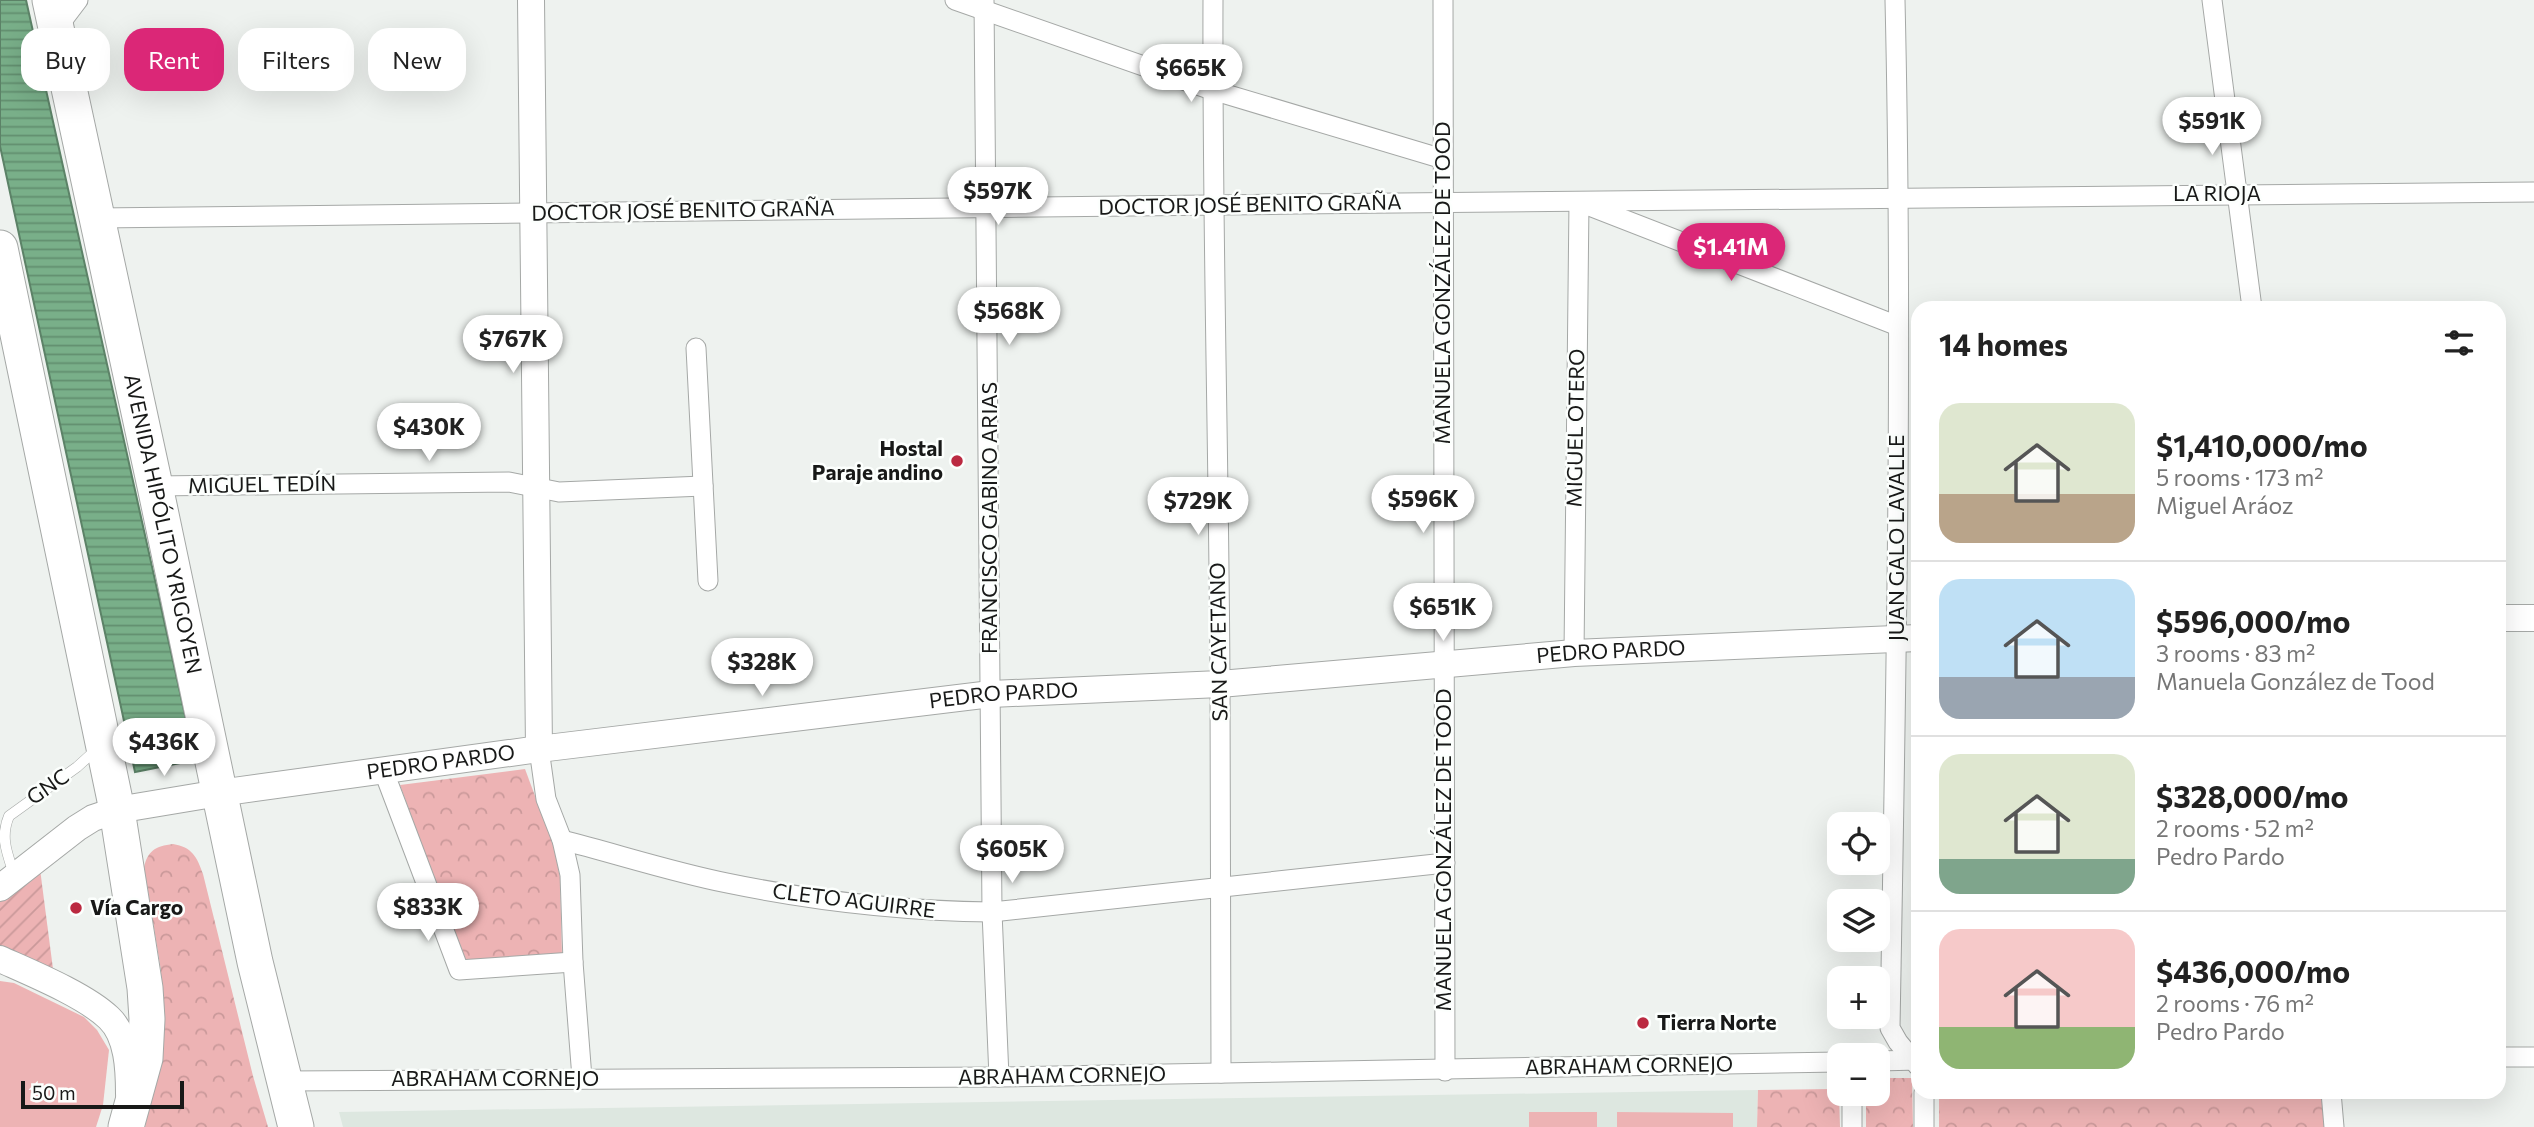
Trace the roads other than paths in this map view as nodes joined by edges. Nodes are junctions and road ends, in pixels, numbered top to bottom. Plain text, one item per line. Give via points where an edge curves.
1 (78, 0) edge
2 (531, 0) edge
3 (955, 0) edge
4 (1213, 0) edge
5 (1443, 0) edge
6 (1895, 0) edge
7 (2212, 0) edge
8 (984, 5) edge
9 (53, 14) edge
10 (1212, 90) junction
11 (1443, 159) junction
12 (2534, 192) edge
13 (2238, 194) junction
14 (1899, 196) junction
15 (1579, 202) junction
16 (1443, 203) junction
17 (1212, 206) junction
18 (988, 207) junction
19 (534, 213) junction
20 (97, 218) junction
21 (0, 248) edge
22 (2251, 301) edge
23 (1898, 326) junction
24 (696, 348) dead end
25 (155, 486) junction
26 (703, 486) junction
27 (538, 487) junction
28 (708, 581) dead end
29 (2506, 618) edge
30 (2534, 618) edge
31 (1908, 639) edge
32 (1574, 653) junction
33 (1443, 666) junction
34 (1220, 684) junction
35 (991, 694) junction
36 (103, 743) junction
37 (539, 749) junction
38 (384, 772) junction
39 (219, 793) junction
40 (117, 810) junction
41 (562, 840) junction
42 (1444, 863) junction
43 (8, 882) edge
44 (1219, 888) junction
45 (992, 912) junction
46 (0, 959) edge
47 (573, 962) junction
48 (1911, 1056) edge
49 (2506, 1057) edge
50 (2534, 1057) edge
51 (1890, 1061) edge
52 (1827, 1062) edge
53 (1911, 1062) edge
54 (1445, 1070) junction
55 (1222, 1073) junction
56 (999, 1077) junction
57 (582, 1078) junction
58 (285, 1081) junction
59 (1924, 1099) edge
60 (2332, 1099) edge
61 (1852, 1106) edge
62 (127, 1122) edge
63 (296, 1127) edge
64 (1852, 1127) edge
65 (1924, 1127) edge
66 (2334, 1127) edge

1 - 9 street
2 - 19 street
3 - 8 street
4 - 10 street, SAN CAYETANO
5 - 11 street, MANUELA GONZÁLEZ DE TOOD
6 - 14 street, JUAN GALO LAVALLE
7 - 13 street
8 - 10 street
8 - 18 street, FRANCISCO GABINO ARIAS
9 - 20 highway, AVENIDA HIPÓLITO YRIGOYEN
10 - 11 street
10 - 17 street, SAN CAYETANO
11 - 16 street, MANUELA GONZÁLEZ DE TOOD
12 - 13 street, LA RIOJA
13 - 14 street, LA RIOJA
13 - 22 street
14 - 15 street, DOCTOR JOSÉ BENITO GRAÑA
14 - 23 street, JUAN GALO LAVALLE
15 - 16 street, DOCTOR JOSÉ BENITO GRAÑA
15 - 23 street
15 - 32 street, MIGUEL OTERO
16 - 17 street, DOCTOR JOSÉ BENITO GRAÑA
16 - 33 street, MANUELA GONZÁLEZ DE TOOD
17 - 18 street, DOCTOR JOSÉ BENITO GRAÑA
17 - 34 street, SAN CAYETANO
18 - 19 street, DOCTOR JOSÉ BENITO GRAÑA
18 - 35 street, FRANCISCO GABINO ARIAS
19 - 20 street, DOCTOR JOSÉ BENITO GRAÑA
19 - 27 street
20 - 25 highway, AVENIDA HIPÓLITO YRIGOYEN
21 - 36 highway
23 - 31 street, JUAN GALO LAVALLE
24 - 26 street
25 - 27 street, MIGUEL TEDÍN via 509,482
25 - 39 highway, AVENIDA HIPÓLITO YRIGOYEN
26 - 27 street, MIGUEL TEDÍN via 559,492
26 - 28 street
27 - 37 street
29 - 30 street
31 - 32 street, PEDRO PARDO
31 - 48 street, JUAN GALO LAVALLE via 1890,1028
32 - 33 street, PEDRO PARDO
33 - 34 street, PEDRO PARDO
33 - 42 street, MANUELA GONZÁLEZ DE TOOD
34 - 35 street, PEDRO PARDO
34 - 44 street, SAN CAYETANO
35 - 37 street, PEDRO PARDO
35 - 45 street, FRANCISCO GABINO ARIAS
36 - 40 highway
36 - 43 lane, GNC via 78,767 9,816 2,827
37 - 38 street, PEDRO PARDO
37 - 41 street via 546,799
38 - 39 street, PEDRO PARDO
38 - 47 street via 459,970
39 - 40 street, PEDRO PARDO
39 - 58 highway, AVENIDA HIPÓLITO YRIGOYEN
40 - 43 street, PEDRO PARDO via 77,828
40 - 62 highway via 147,1018 145,1058
41 - 45 street, CLETO AGUIRRE via 724,883 795,895 932,912
41 - 47 street via 569,875
42 - 44 street, CLETO AGUIRRE
42 - 54 street, MANUELA GONZÁLEZ DE TOOD
44 - 45 street, CLETO AGUIRRE
44 - 55 street, SAN CAYETANO
45 - 56 street, FRANCISCO GABINO ARIAS
46 - 62 street via 110,1018 129,1072
47 - 57 street
49 - 50 street
51 - 53 street
52 - 54 street, ABRAHAM CORNEJO
54 - 55 street, ABRAHAM CORNEJO
55 - 56 street, ABRAHAM CORNEJO
56 - 57 street, ABRAHAM CORNEJO
57 - 58 street, ABRAHAM CORNEJO
58 - 63 highway, AVENIDA HIPÓLITO YRIGOYEN
59 - 65 street
60 - 66 street
61 - 64 street

